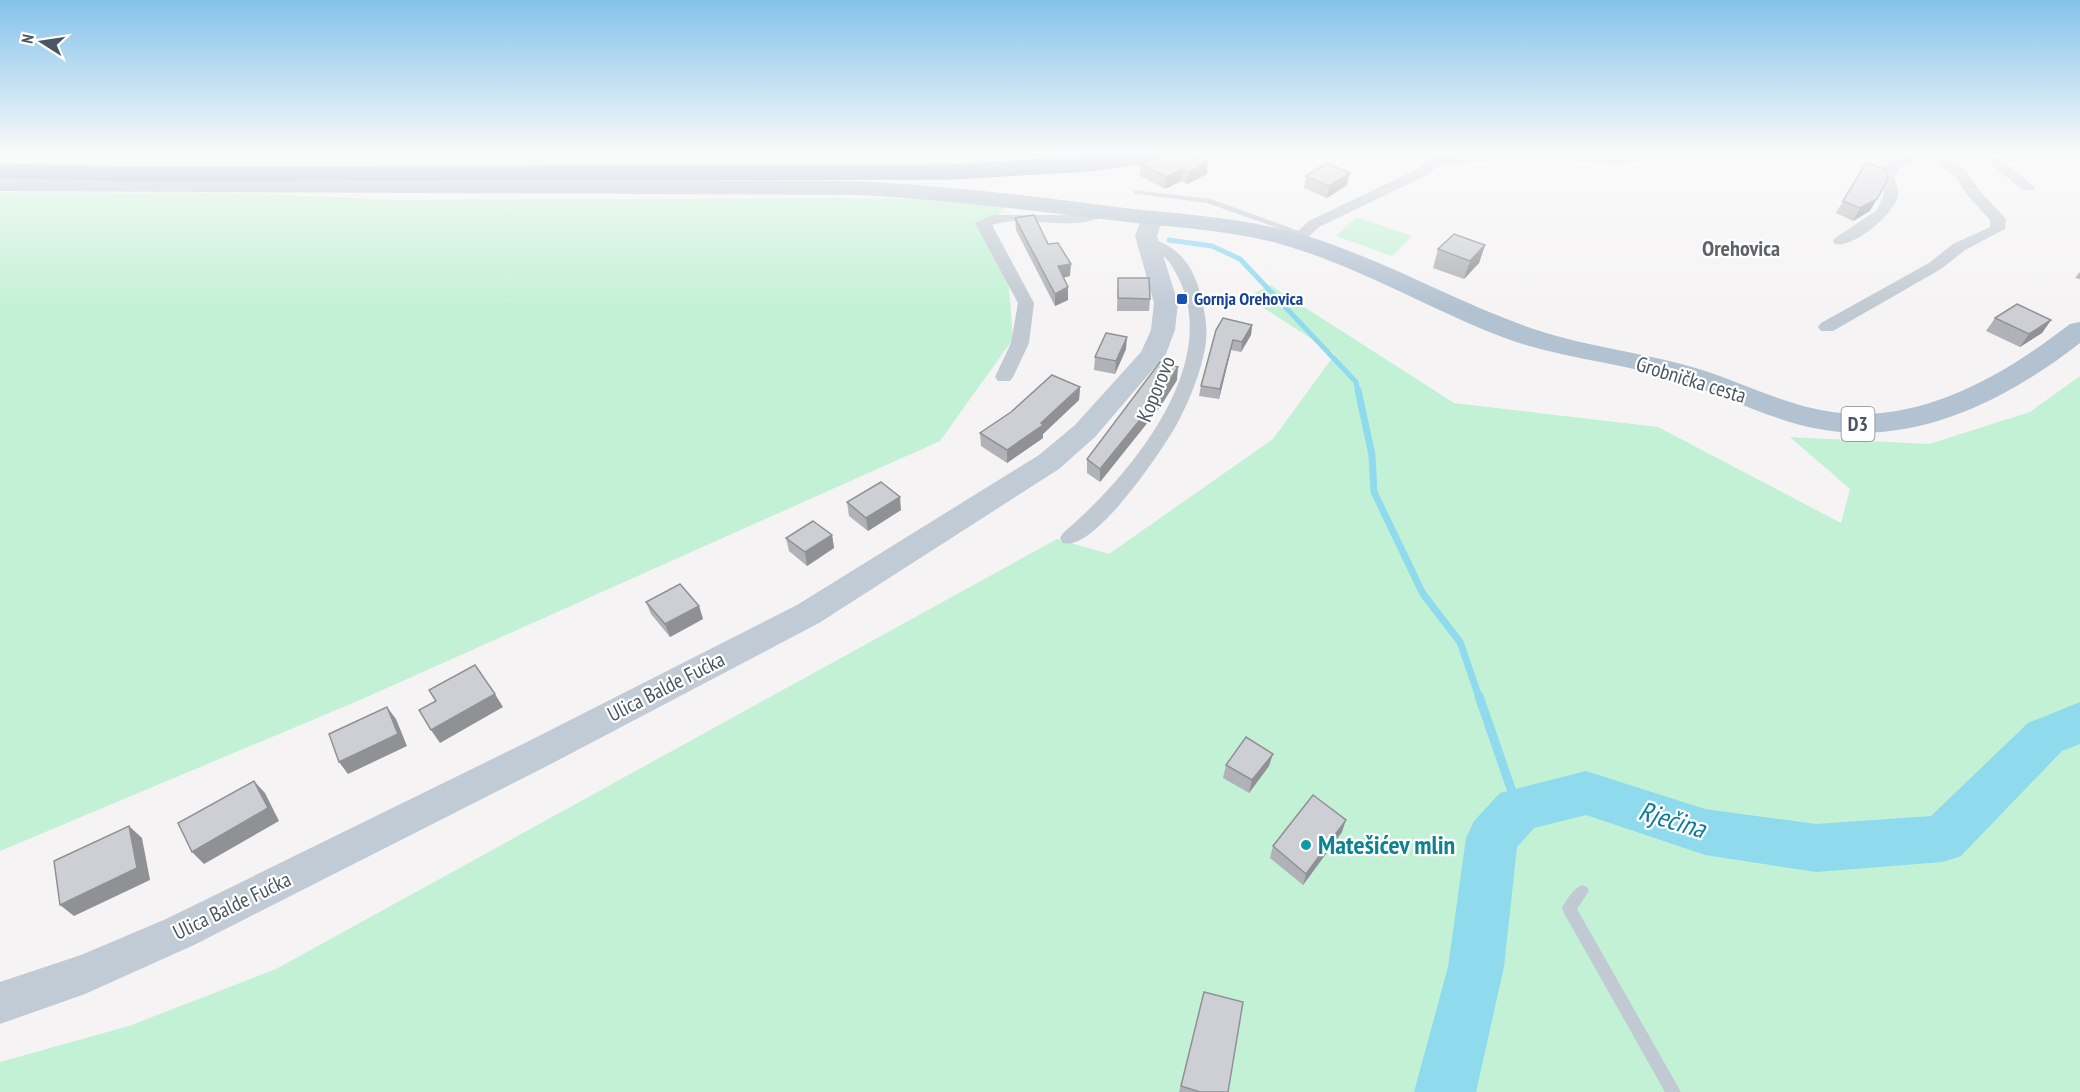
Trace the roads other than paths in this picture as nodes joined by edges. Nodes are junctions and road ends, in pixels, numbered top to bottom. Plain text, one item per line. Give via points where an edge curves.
1 (1050, 205) edge
2 (1354, 205) edge
3 (1887, 205) edge
4 (1984, 205) edge
5 (1103, 212) junction
6 (1146, 218) junction
7 (1299, 237) junction
8 (1840, 241) dead end
9 (1827, 327) dead end
10 (2080, 330) edge
11 (1004, 377) dead end
12 (1070, 538) dead end
13 (1582, 891) dead end
14 (0, 1003) edge
15 (1673, 1092) edge

1 - 5 main road, D3
2 - 7 street via 1314,224
3 - 8 street via 1884,212
4 - 9 street via 1998,219 1997,229 1959,247 1935,266
5 - 6 main road, D3
5 - 11 street via 1090,218 1002,219 983,223 1026,303 1020,343
6 - 7 main road, D3
6 - 12 street, Koporovo via 1181,267 1195,299 1196,347 1165,432 1109,504
6 - 14 main road, Ulica Balde Fućka via 1164,288 1163,330 1153,354 1085,431 1049,462 808,614 568,738 180,932 85,974
7 - 10 main road, Grobnička cesta / D3 via 1514,332 1686,374 1781,410 1823,420 1889,422 1921,417 1967,401 2015,379
13 - 15 lane via 1569,908

